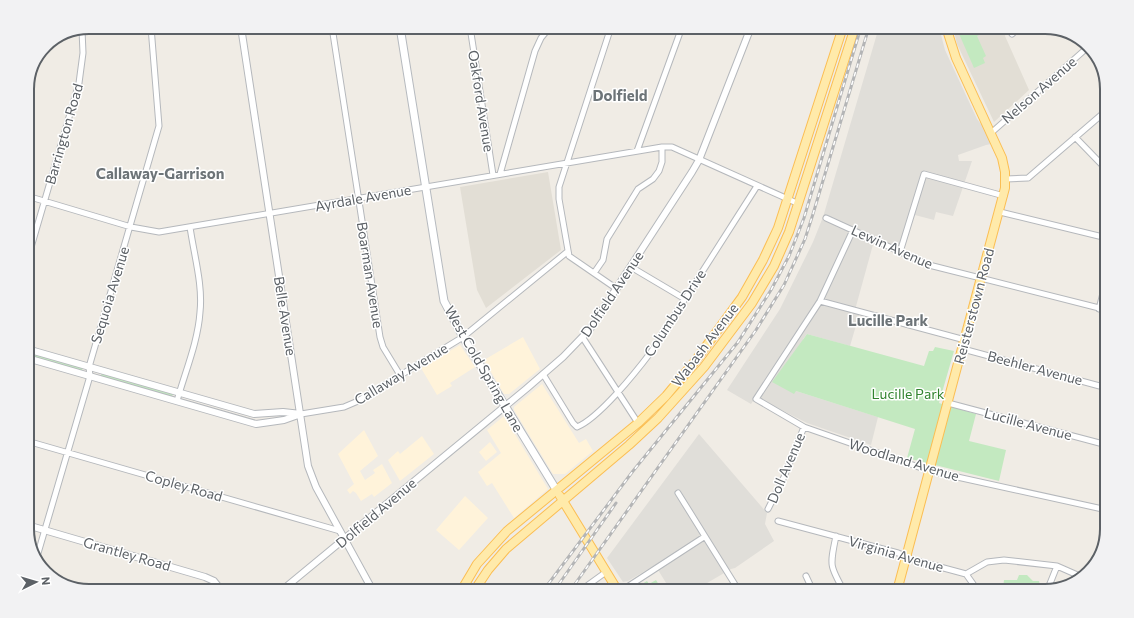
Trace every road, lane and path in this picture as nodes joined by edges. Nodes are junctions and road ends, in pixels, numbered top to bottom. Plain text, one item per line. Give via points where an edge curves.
1 (82, 34) edge
2 (152, 34) edge
3 (242, 34) edge
4 (333, 34) edge
5 (401, 34) edge
6 (471, 34) edge
7 (544, 34) edge
8 (609, 34) edge
9 (680, 34) edge
10 (749, 34) edge
11 (841, 34) edge
12 (853, 34) edge
13 (948, 34) edge
14 (836, 49) junction
15 (1084, 51) edge
16 (847, 53) junction
17 (1100, 116) edge
18 (991, 133) junction
19 (1075, 137) junction
20 (662, 147) junction
21 (638, 151) junction
22 (699, 160) junction
23 (566, 163) junction
24 (1100, 163) edge
25 (500, 174) junction
26 (493, 176) junction
27 (1006, 179) junction
28 (757, 186) junction
29 (425, 187) junction
30 (1004, 196) junction
31 (34, 198) edge
32 (358, 199) junction
33 (788, 199) junction
34 (44, 201) junction
35 (799, 204) junction
36 (1000, 212) junction
37 (269, 214) junction
38 (826, 218) dead end
39 (131, 227) junction
40 (190, 227) junction
41 (853, 230) junction
42 (34, 236) edge
43 (1100, 236) edge
44 (568, 252) junction
45 (900, 252) junction
46 (631, 267) junction
47 (594, 273) junction
48 (982, 279) junction
49 (617, 289) junction
50 (685, 299) junction
51 (820, 301) junction
52 (1100, 305) edge
53 (1099, 309) joint
54 (462, 337) junction
55 (583, 338) junction
56 (965, 340) junction
57 (963, 349) junction
58 (34, 351) edge
59 (34, 360) edge
60 (89, 367) junction
61 (543, 374) junction
62 (400, 375) junction
63 (90, 376) junction
64 (1100, 386) edge
65 (617, 392) junction
66 (180, 393) junction
67 (177, 401) junction
68 (948, 403) junction
69 (505, 406) junction
70 (254, 414) junction
71 (301, 414) junction
72 (638, 423) junction
73 (256, 424) junction
74 (804, 427) junction
75 (34, 443) edge
76 (1100, 443) edge
77 (68, 453) junction
78 (930, 471) junction
79 (557, 490) junction
80 (678, 493) dead end
81 (563, 500) junction
82 (1100, 508) edge
83 (768, 510) dead end
84 (778, 521) dead end
85 (34, 527) edge
86 (45, 530) junction
87 (340, 531) junction
88 (836, 536) junction
89 (704, 537) junction
90 (344, 539) junction
91 (39, 551) edge
92 (907, 556) junction
93 (1057, 566) junction
94 (606, 572) junction
95 (966, 574) junction
96 (1077, 574) edge
97 (806, 576) dead end
98 (216, 584) edge
99 (293, 584) edge
100 (369, 584) edge
101 (465, 584) edge
102 (479, 584) edge
103 (589, 584) edge
104 (614, 584) edge
105 (632, 584) edge
106 (734, 584) edge
107 (810, 584) edge
108 (840, 584) edge
109 (899, 584) edge
110 (973, 584) edge
111 (1050, 584) edge

1 - 34 street, Barrington Road via 81,72
2 - 39 street, Sequoia Avenue via 159,126
3 - 37 street, Belle Avenue
4 - 32 street, Boarman Avenue
5 - 29 main road, West Cold Spring Lane
6 - 26 street, Oakford Avenue
7 - 25 street via 535,51
8 - 23 street
9 - 21 street
10 - 22 street, Dolfield Avenue
11 - 14 main road, Wabash Avenue
12 - 16 main road, Wabash Avenue
13 - 18 main road, Reisterstown Road via 956,58
14 - 16 main road
14 - 33 main road, Wabash Avenue
15 - 18 street, Nelson Avenue
16 - 35 main road, Wabash Avenue
17 - 19 street
18 - 27 main road, Reisterstown Road via 1002,158
19 - 24 street
19 - 27 street via 1028,178
20 - 21 street, Ayrdale Avenue
20 - 22 street, Ayrdale Avenue via 672,148
20 - 47 street via 659,171 653,179 638,189 608,239 603,260
21 - 23 street, Ayrdale Avenue
22 - 28 street
22 - 46 street, Dolfield Avenue
23 - 25 street, Ayrdale Avenue
23 - 44 street via 559,193
25 - 26 street, Ayrdale Avenue
26 - 29 street, Ayrdale Avenue
27 - 30 main road, Reisterstown Road
28 - 33 street
28 - 50 street, Columbus Drive
29 - 32 street, Ayrdale Avenue
29 - 54 main road, West Cold Spring Lane via 442,291
30 - 36 main road, Reisterstown Road
30 - 45 street via 924,174
31 - 34 street, Ayrdale Avenue
32 - 37 street, Ayrdale Avenue
32 - 62 street, Boarman Avenue via 381,342
33 - 35 street
33 - 72 main road, Wabash Avenue via 763,260 742,297 679,380
34 - 39 street, Ayrdale Avenue
34 - 42 street, Barrington Road
35 - 81 main road, Wabash Avenue via 781,250 763,285 704,367 646,430
36 - 43 street
36 - 48 main road, Reisterstown Road
37 - 40 street, Ayrdale Avenue
37 - 71 street, Belle Avenue
38 - 41 street, Lewin Avenue
39 - 40 street, Ayrdale Avenue via 154,232
39 - 60 street, Sequoia Avenue
40 - 66 street via 200,292 200,311 197,332
41 - 45 street, Lewin Avenue
41 - 51 street
44 - 47 street via 572,260
44 - 54 street, Callaway Avenue
45 - 48 street, Lewin Avenue via 929,265
46 - 49 street, Dolfield Avenue
46 - 50 street
47 - 49 street
48 - 53 street, Lewin Avenue
48 - 56 main road, Reisterstown Road
49 - 55 street, Dolfield Avenue
50 - 65 street, Columbus Drive via 635,374
51 - 56 street
51 - 74 street, Woodland Avenue via 756,398
52 - 53 street
54 - 62 street, Callaway Avenue
54 - 69 main road, West Cold Spring Lane
55 - 61 street, Dolfield Avenue
55 - 65 street
56 - 57 main road, Reisterstown Road
57 - 64 street, Beehler Avenue
57 - 68 main road, Reisterstown Road
58 - 60 street, Callaway Avenue
59 - 63 street, Callaway Avenue
60 - 63 street, Sequoia Avenue
60 - 66 street, Callaway Avenue
61 - 65 street, Columbus Drive via 577,427
61 - 69 street, Dolfield Avenue
62 - 71 street, Callaway Avenue via 352,404
63 - 67 street, Callaway Avenue
63 - 77 street, Sequoia Avenue
65 - 72 street
66 - 67 street
66 - 70 street, Callaway Avenue
67 - 73 street, Callaway Avenue
68 - 76 street, Lucille Avenue
68 - 78 main road, Reisterstown Road
69 - 79 main road, West Cold Spring Lane
69 - 90 street, Dolfield Avenue
70 - 71 street, Callaway Avenue
70 - 73 street
71 - 73 street, Callaway Avenue via 284,420
71 - 87 street, Belle Avenue via 310,473
72 - 79 main road, Wabash Avenue
74 - 78 street, Woodland Avenue
74 - 83 street, Doll Avenue
75 - 77 street, Copley Road
77 - 86 street, Sequoia Avenue
77 - 87 street, Copley Road
78 - 82 street, Woodland Avenue
78 - 92 main road, Reisterstown Road
79 - 81 main road, West Cold Spring Lane
79 - 101 main road, Wabash Avenue via 503,536 477,564
80 - 89 street
81 - 94 main road, West Cold Spring Lane
81 - 102 main road, Wabash Avenue via 506,549
84 - 88 street, Virginia Avenue
85 - 86 street, Grantley Road
86 - 91 street, Sequoia Avenue
86 - 98 street, Grantley Road via 205,577
87 - 90 street, Belle Avenue
88 - 92 street, Virginia Avenue
88 - 108 street via 831,563
89 - 105 street
89 - 106 street
90 - 99 street, Dolfield Avenue
90 - 100 street, Belle Avenue
92 - 95 street, Virginia Avenue
92 - 109 main road, Reisterstown Road
93 - 95 street via 997,560 987,562
93 - 96 street
93 - 111 street
94 - 103 street
94 - 104 main road, West Cold Spring Lane
95 - 110 street
97 - 107 street

